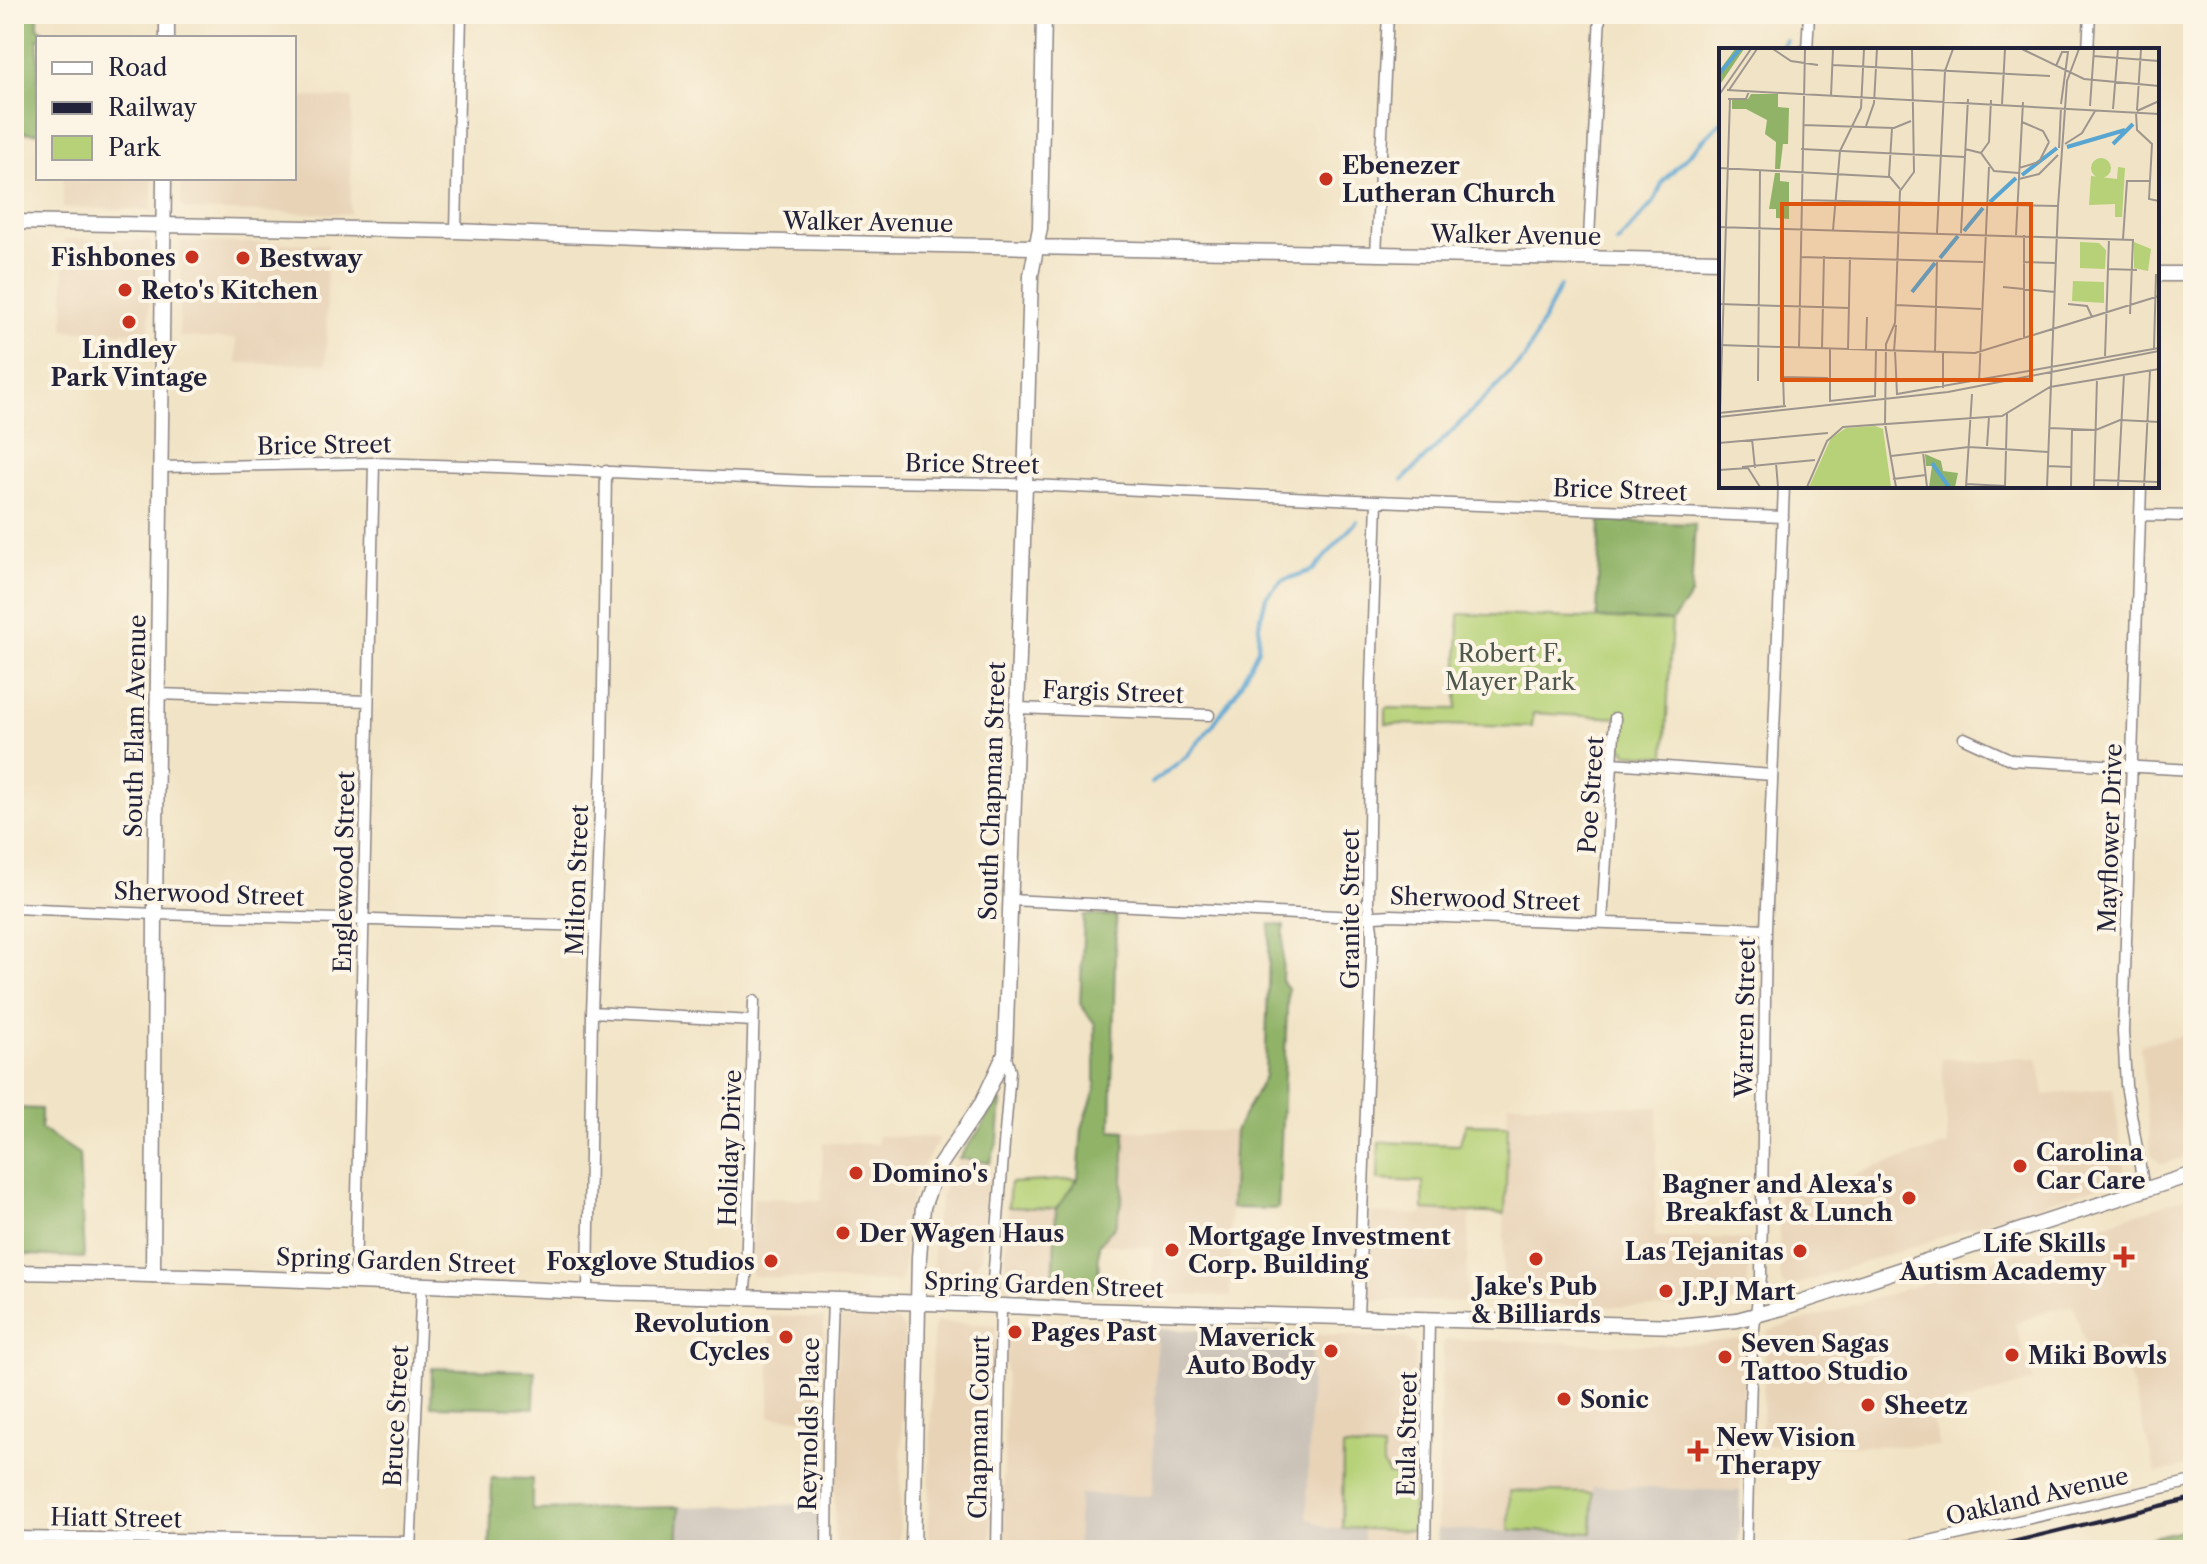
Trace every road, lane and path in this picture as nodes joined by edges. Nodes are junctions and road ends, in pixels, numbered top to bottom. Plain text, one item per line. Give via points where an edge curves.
1 (167, 14) edge
2 (461, 14) edge
3 (1044, 14) edge
4 (1388, 14) edge
5 (1600, 14) edge
6 (1809, 14) edge
7 (2090, 14) edge
8 (167, 36) edge
9 (1807, 48) edge
10 (2088, 48) edge
11 (164, 180) edge
12 (14, 222) edge
13 (163, 226) junction
14 (456, 231) junction
15 (1037, 247) junction
16 (1376, 255) junction
17 (1588, 259) junction
18 (1719, 261) edge
19 (2159, 274) edge
20 (2193, 274) edge
21 (374, 463) junction
22 (160, 467) junction
23 (606, 471) junction
24 (1025, 485) junction
25 (1784, 488) edge
26 (2141, 488) edge
27 (1377, 501) junction
28 (2140, 515) junction
29 (2193, 516) edge
30 (1783, 517) junction
31 (157, 694) junction
32 (368, 701) junction
33 (1017, 708) junction
34 (1209, 715) dead end
35 (1615, 718) dead end
36 (1964, 738) dead end
37 (1613, 763) junction
38 (2132, 766) junction
39 (2193, 770) edge
40 (1772, 775) junction
41 (1010, 900) junction
42 (14, 908) edge
43 (155, 914) junction
44 (1370, 916) junction
45 (362, 919) junction
46 (1602, 922) junction
47 (595, 926) junction
48 (1766, 929) junction
49 (754, 1001) dead end
50 (592, 1012) junction
51 (753, 1021) junction
52 (1005, 1054) junction
53 (2193, 1174) edge
54 (2144, 1189) junction
55 (14, 1272) edge
56 (153, 1275) junction
57 (355, 1281) junction
58 (422, 1283) junction
59 (588, 1292) junction
60 (744, 1296) junction
61 (833, 1299) junction
62 (918, 1302) junction
63 (996, 1305) junction
64 (1756, 1316) junction
65 (1358, 1317) junction
66 (1429, 1319) junction
67 (2193, 1481) edge
68 (14, 1537) edge
69 (410, 1546) edge
70 (827, 1550) edge
71 (913, 1550) edge
72 (997, 1550) edge
73 (1425, 1550) edge
74 (1746, 1550) edge
75 (1890, 1550) edge

1 - 8 street
2 - 14 street
3 - 15 street, South Chapman Street
4 - 16 street
5 - 17 street
6 - 9 street
7 - 10 street
11 - 13 street, South Elam Avenue
12 - 13 street, Walker Avenue
13 - 14 street, Walker Avenue
13 - 22 street, South Elam Avenue
14 - 15 street, Walker Avenue
15 - 16 street, Walker Avenue
15 - 24 street, South Chapman Street via 1031,275
16 - 17 street, Walker Avenue
17 - 18 street, Walker Avenue
19 - 20 street
21 - 22 street, Brice Street
21 - 23 street, Brice Street
21 - 32 street, Englewood Street
22 - 31 street, South Elam Avenue
23 - 24 street, Brice Street
23 - 47 street, Milton Street
24 - 27 street, Brice Street
24 - 33 street, South Chapman Street
25 - 30 street, Warren Street
26 - 28 street, Mayflower Drive
27 - 30 street, Brice Street
27 - 44 street, Granite Street
28 - 29 street
28 - 38 street, Mayflower Drive
30 - 40 street, Warren Street
31 - 32 street
31 - 43 street, South Elam Avenue
32 - 45 street, Englewood Street
33 - 34 street, Fargis Street
33 - 41 street, South Chapman Street
35 - 37 street, Poe Street
36 - 38 street via 2012,760
37 - 40 street
37 - 46 street, Poe Street
38 - 39 street
38 - 54 street, Mayflower Drive via 2123,1032 2126,1085
40 - 48 street, Warren Street
41 - 44 street, Sherwood Street
41 - 52 street, South Chapman Street
42 - 43 street, Sherwood Street
43 - 45 street, Sherwood Street
43 - 56 street, South Elam Avenue
44 - 46 street, Sherwood Street
44 - 65 street, Granite Street
45 - 47 street, Sherwood Street
45 - 57 street, Englewood Street
46 - 48 street, Sherwood Street
47 - 50 street, Milton Street
48 - 64 street, Warren Street
49 - 51 street, Holiday Drive
50 - 51 street
50 - 59 street, Milton Street
51 - 60 street, Holiday Drive
52 - 62 street, South Chapman Street via 982,1103 930,1184 921,1223
52 - 63 street, Chapman Court via 1010,1071
53 - 54 street, Spring Garden Street
54 - 64 street, Spring Garden Street
55 - 56 street, Spring Garden Street
56 - 57 street, Spring Garden Street
57 - 58 street, Spring Garden Street
58 - 59 street, Spring Garden Street
58 - 69 street, Bruce Street
59 - 60 street, Spring Garden Street
60 - 61 street, Spring Garden Street
61 - 62 street, Spring Garden Street
61 - 70 street, Reynolds Place
62 - 63 street, Spring Garden Street
62 - 71 street, South Chapman Street
63 - 65 street, Spring Garden Street
63 - 72 street, Chapman Court
64 - 66 street, Spring Garden Street via 1678,1326
64 - 74 street, Warren Street
65 - 66 street, Spring Garden Street
66 - 73 street, Eula Street
67 - 75 street, Oakland Avenue
68 - 69 street, Hiatt Street

